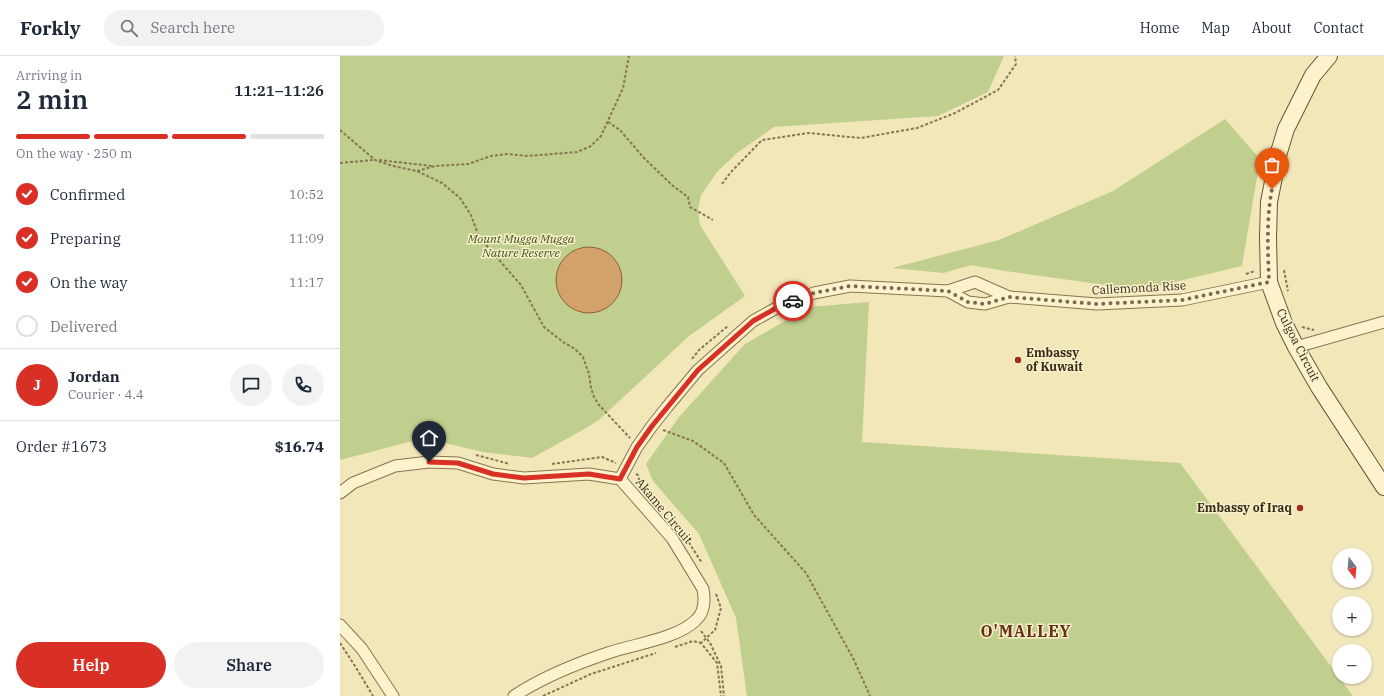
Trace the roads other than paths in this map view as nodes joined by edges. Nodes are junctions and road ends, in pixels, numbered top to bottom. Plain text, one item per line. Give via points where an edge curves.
1 (1329, 56) edge
2 (1269, 276) junction
3 (948, 291) junction
4 (1009, 297) junction
5 (1384, 322) edge
6 (1296, 347) junction
7 (620, 479) junction
8 (1384, 487) edge
9 (340, 493) edge
10 (340, 624) edge
11 (393, 696) edge
12 (514, 696) edge

1 - 2 street, Culgoa Circuit via 1313,75 1286,129 1279,152 1269,202
2 - 4 street, Callemonda Rise via 1182,300 1097,304
2 - 6 street, Culgoa Circuit via 1284,323
3 - 4 street, Callemonda Rise via 968,302 985,304
3 - 4 street, Callemonda Rise via 975,282
3 - 7 street, Callemonda Rise via 850,286 814,293 780,306 753,321 698,370 652,426
5 - 6 street
6 - 8 street, Culgoa Circuit
7 - 9 street, Akame Circuit via 589,474 524,478 493,474 458,463 429,462 395,466 354,483
7 - 12 street, Akame Circuit via 672,538 703,589 705,598 698,619 664,637 565,668
10 - 11 street via 362,649

